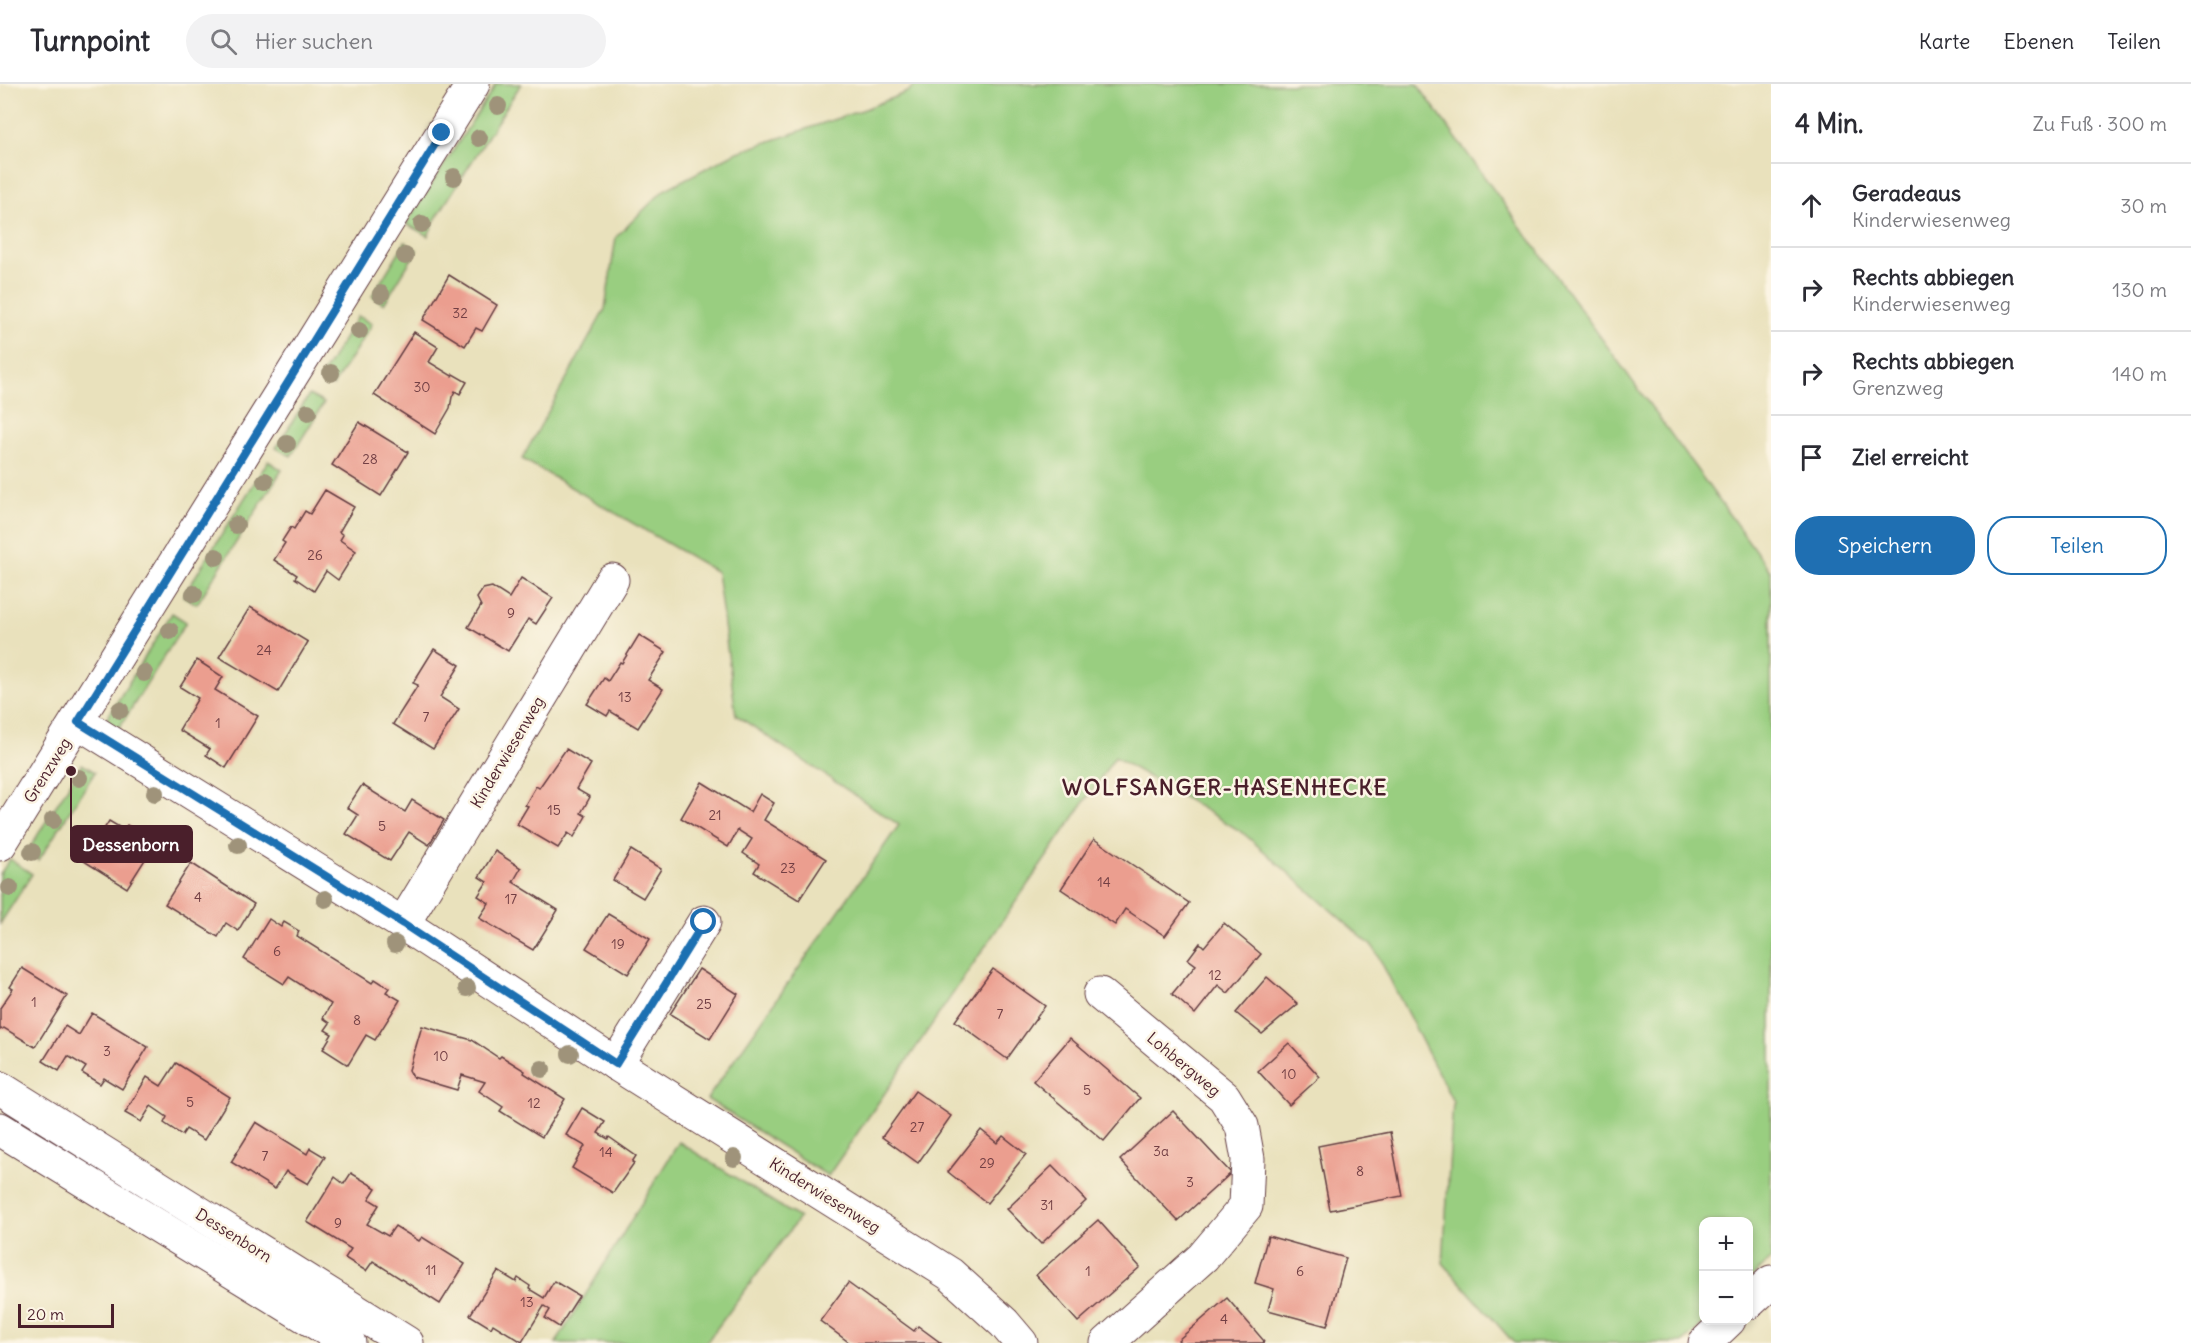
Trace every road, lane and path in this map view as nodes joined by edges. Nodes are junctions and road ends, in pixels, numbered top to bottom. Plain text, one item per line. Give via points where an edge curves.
1 (473, 84) edge
2 (612, 580) dead end
3 (78, 722) junction
4 (0, 844) edge
5 (704, 922) dead end
6 (403, 924) junction
7 (1100, 994) dead end
8 (616, 1064) junction
9 (0, 1088) edge
10 (0, 1129) edge
11 (1771, 1282) edge
12 (1753, 1299) edge
13 (1724, 1325) edge
14 (349, 1343) edge
15 (407, 1343) edge
16 (1021, 1343) edge
17 (1107, 1343) edge
18 (1705, 1343) edge

1 - 3 street, Grenzweg
2 - 6 street, Kinderwiesenweg
3 - 4 street, Grenzweg
3 - 6 street, Kinderwiesenweg
5 - 8 street
6 - 8 street, Kinderwiesenweg
7 - 17 street, Lohbergweg via 1224,1097 1242,1126 1248,1159 1246,1206 1203,1257
8 - 16 street, Kinderwiesenweg via 950,1274
9 - 15 street, Dessenborn
10 - 14 street, Dessenborn
11 - 12 street
13 - 18 street

